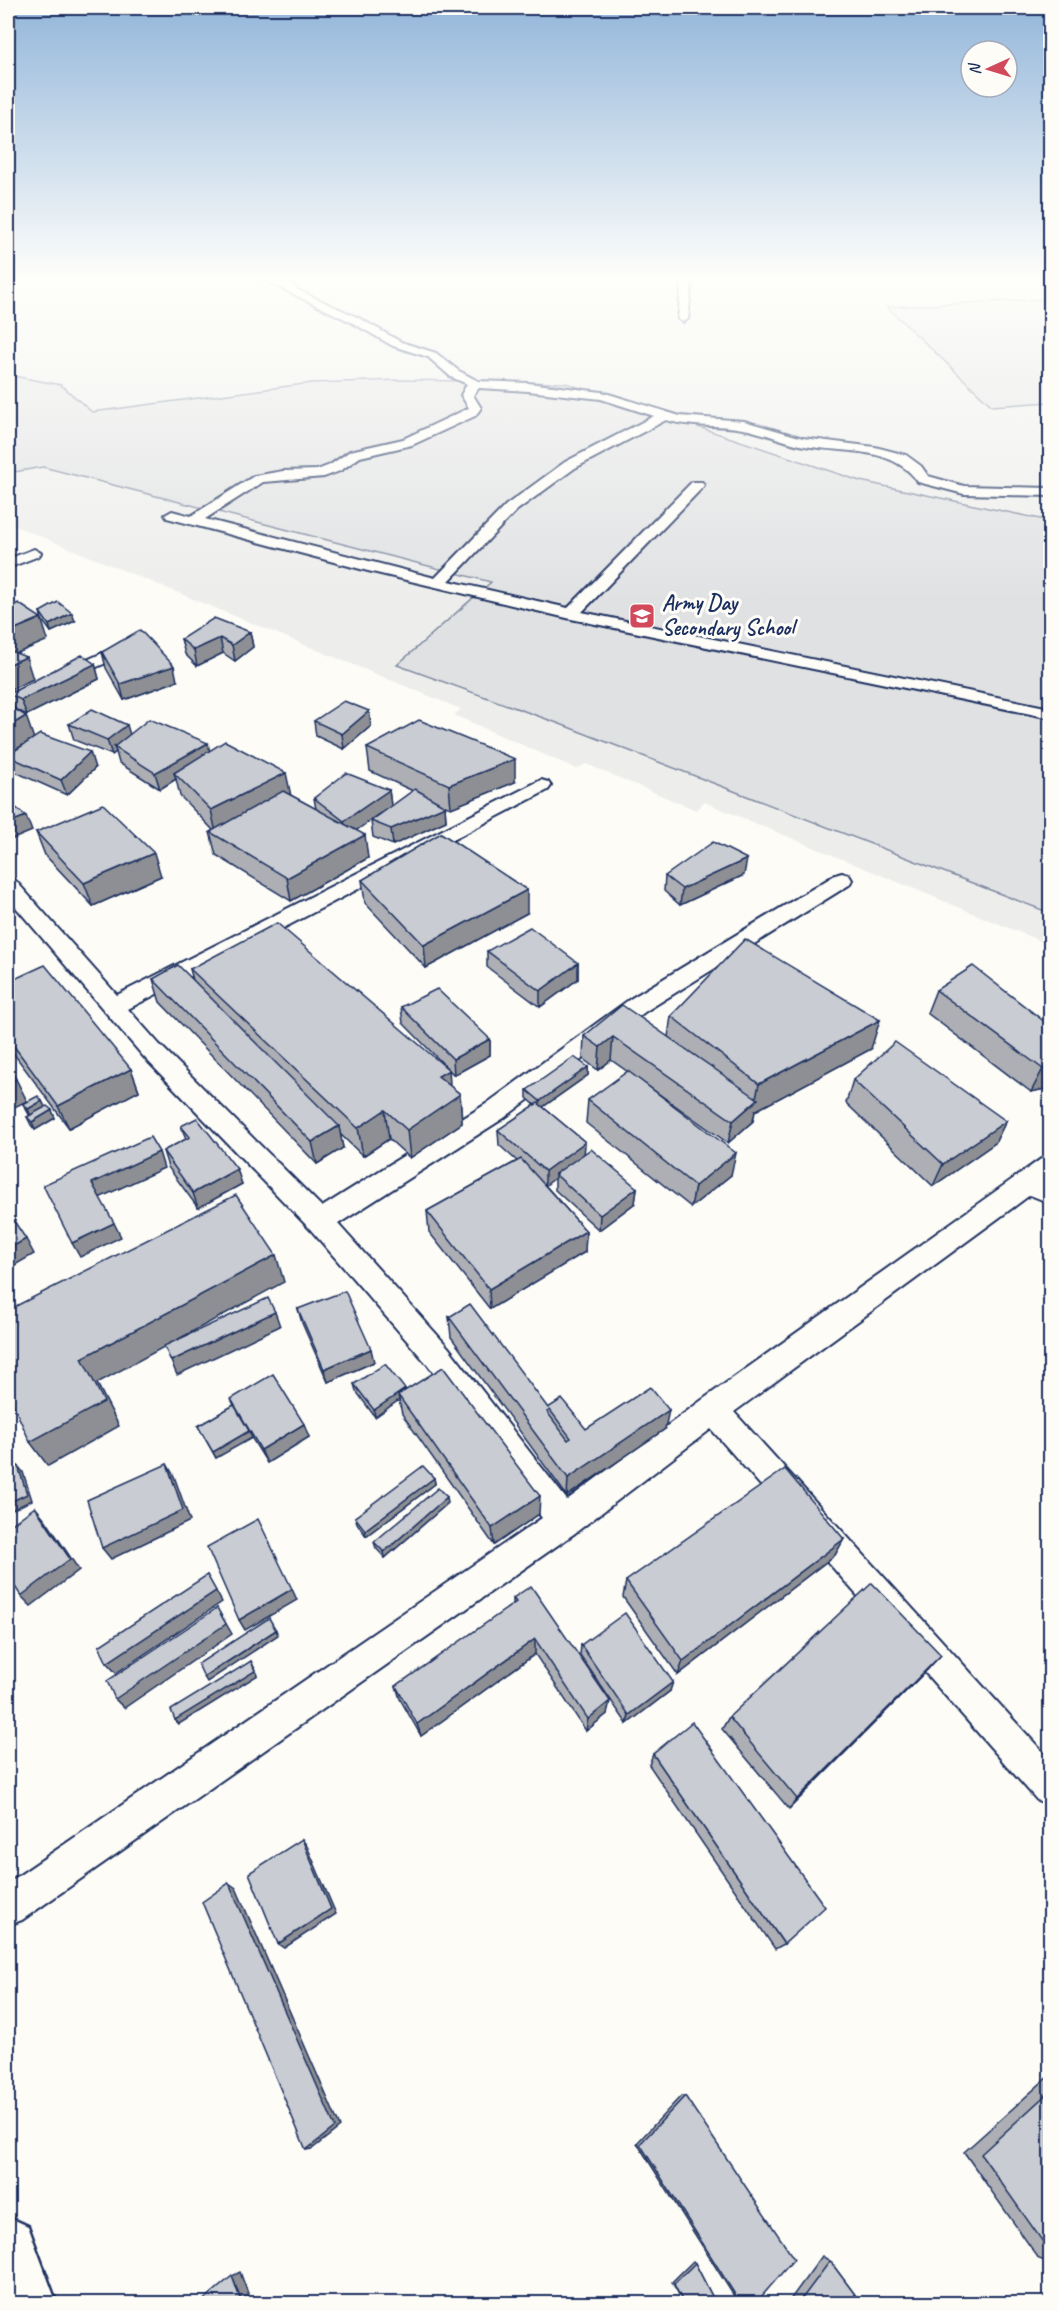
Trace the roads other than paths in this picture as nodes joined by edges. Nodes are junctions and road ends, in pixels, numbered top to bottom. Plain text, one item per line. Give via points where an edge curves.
1 (471, 388) edge
2 (516, 388) edge
3 (664, 416) junction
4 (697, 485) dead end
5 (1050, 492) edge
6 (172, 515) dead end
7 (193, 520) junction
8 (34, 554) dead end
9 (8, 564) edge
10 (438, 583) junction
11 (571, 614) junction
12 (116, 652) edge
13 (8, 701) edge
14 (1050, 713) edge
15 (541, 786) dead end
16 (842, 880) dead end
17 (8, 885) edge
18 (113, 1007) junction
19 (1043, 1180) edge
20 (320, 1222) junction
21 (713, 1410) junction
22 (564, 1522) junction
23 (1050, 1786) edge
24 (8, 1906) edge
25 (8, 2246) edge
26 (28, 2304) edge

1 - 7 street via 467,395 475,408 471,413 407,442 355,454 320,474 283,474 259,479
2 - 3 street via 602,396
3 - 5 street via 744,425 802,442 875,451 901,458 923,478 964,490
3 - 10 street via 570,465 511,508
4 - 11 street
6 - 7 street
7 - 10 street
8 - 9 street
10 - 11 street
11 - 14 street
12 - 13 street
15 - 18 street
16 - 20 street via 638,1005 495,1112
17 - 18 street
18 - 20 street
19 - 21 street
20 - 22 street via 438,1356
21 - 22 street
21 - 23 street
22 - 24 street
25 - 26 highway

